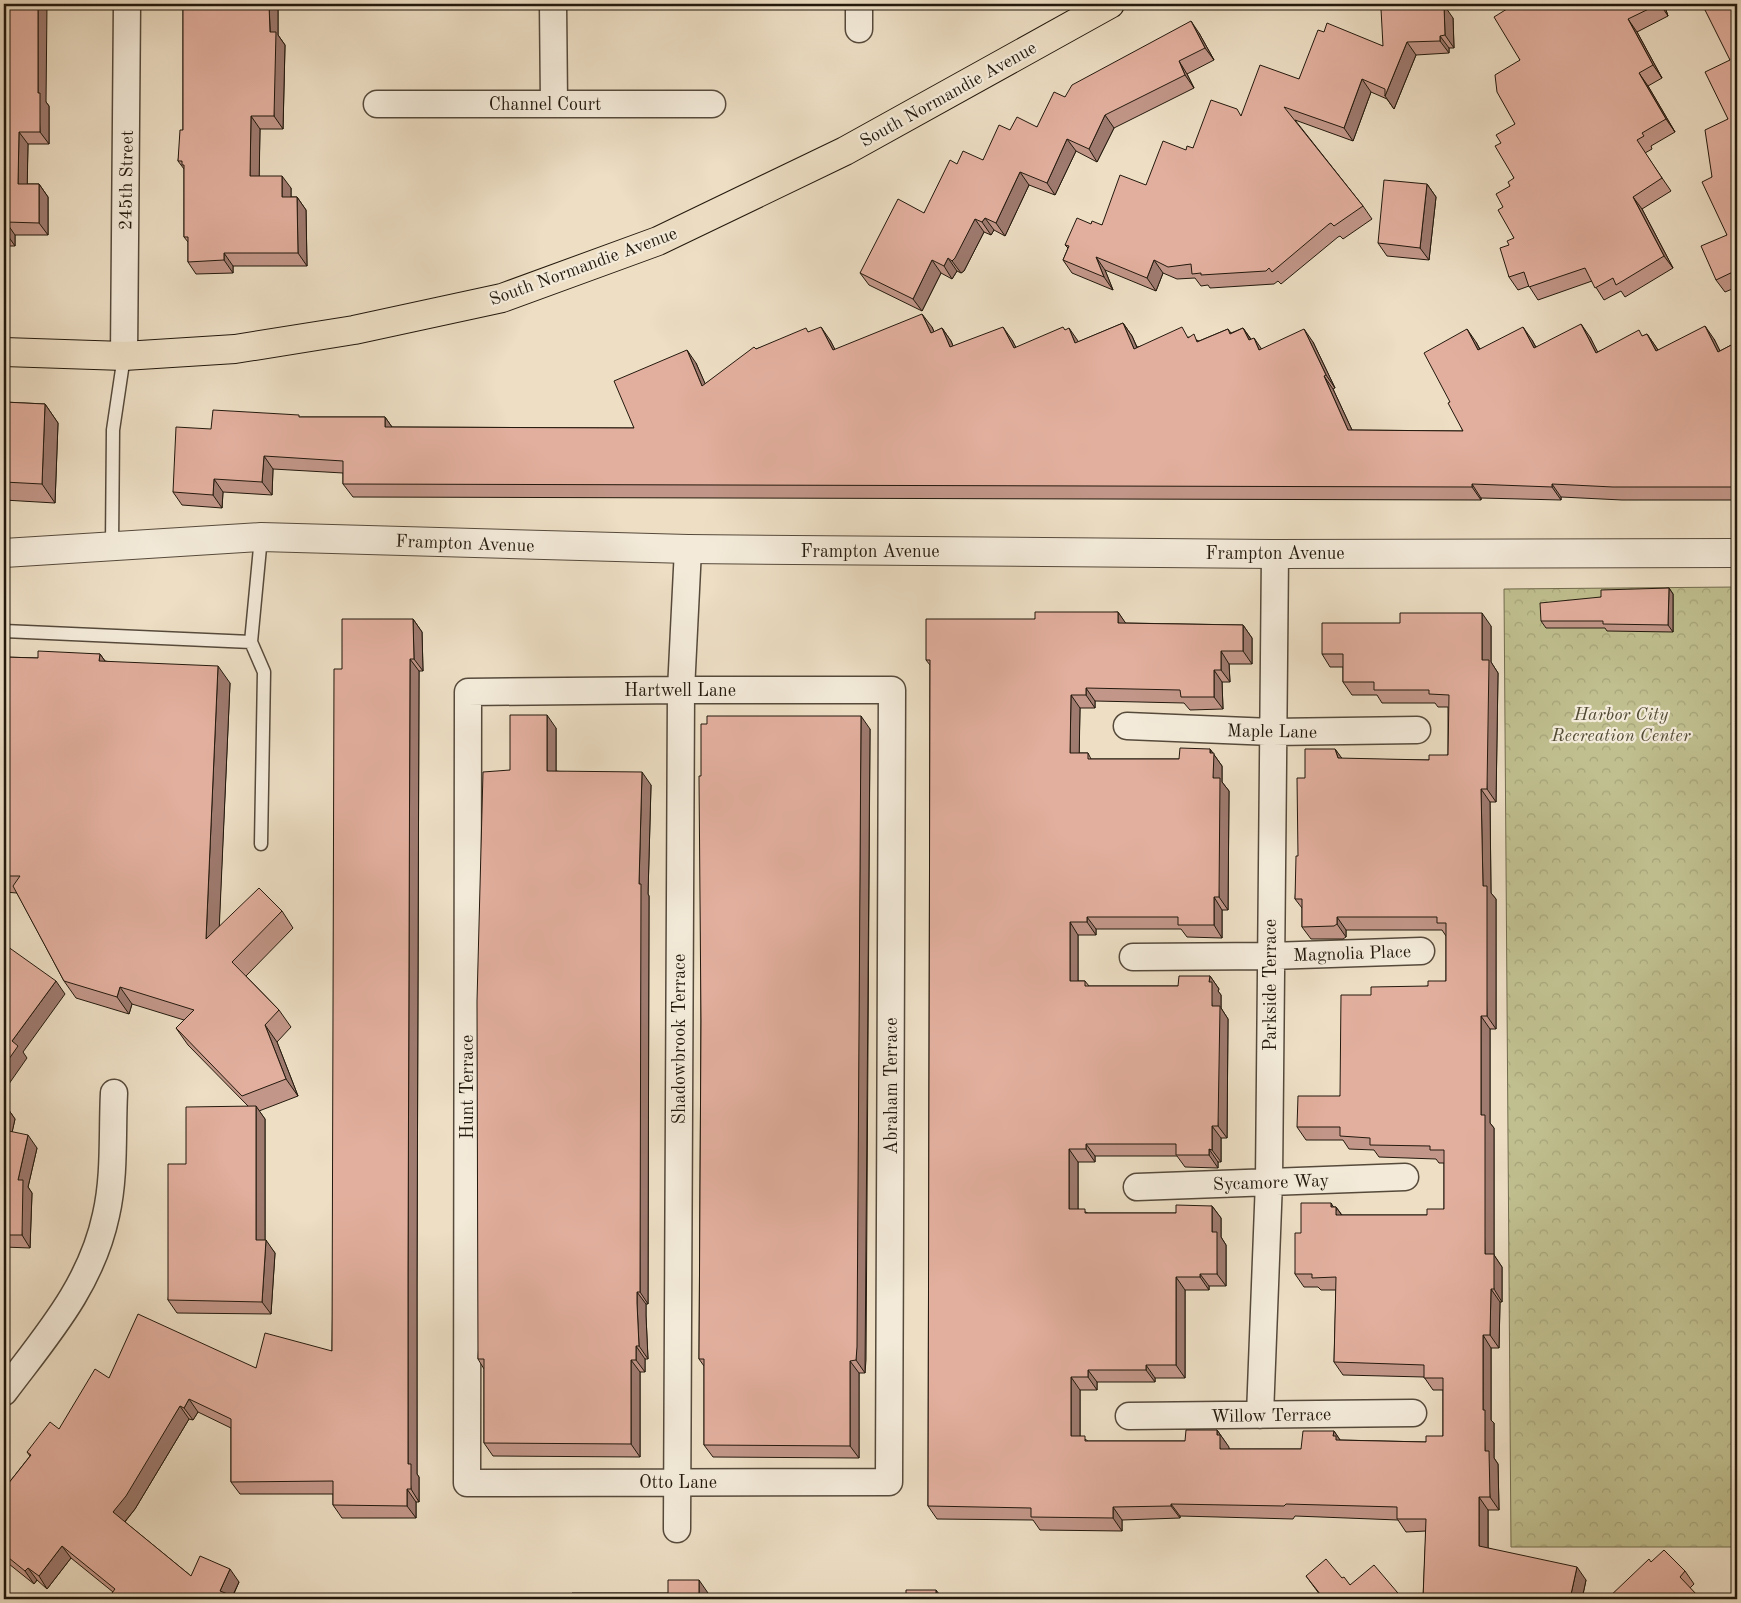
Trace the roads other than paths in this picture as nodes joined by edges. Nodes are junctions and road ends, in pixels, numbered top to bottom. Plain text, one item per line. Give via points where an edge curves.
1 (127, 4) edge
2 (553, 4) edge
3 (1110, 4) edge
4 (554, 103) junction
5 (377, 104) dead end
6 (712, 104) dead end
7 (4, 352) edge
8 (124, 356) junction
9 (261, 537) junction
10 (112, 546) junction
11 (688, 549) junction
12 (4, 553) edge
13 (1737, 553) edge
14 (1274, 554) junction
15 (4, 631) edge
16 (251, 642) junction
17 (681, 690) junction
18 (892, 690) joint
19 (468, 692) joint
20 (1127, 726) dead end
21 (1417, 730) dead end
22 (1272, 732) junction
23 (261, 844) dead end
24 (1421, 951) dead end
25 (1270, 956) junction
26 (1133, 957) dead end
27 (114, 1093) dead end
28 (1405, 1177) dead end
29 (1269, 1181) junction
30 (1137, 1187) dead end
31 (4, 1392) edge
32 (1413, 1413) dead end
33 (1260, 1415) junction
34 (1129, 1416) dead end
35 (677, 1482) junction
36 (889, 1482) joint
37 (467, 1483) joint
38 (677, 1529) dead end

1 - 8 street, 245th Street
2 - 4 street
3 - 8 main road, South Normandie Avenue via 845,151 658,241 502,298 354,330 244,348
4 - 5 street, Channel Court
4 - 6 street, Channel Court
7 - 8 main road, South Normandie Avenue
8 - 10 lane via 113,430
9 - 10 street, Frampton Avenue
9 - 11 street, Frampton Avenue
9 - 16 lane
10 - 12 street, Frampton Avenue
11 - 14 street, Frampton Avenue
11 - 17 street, Shadowbrook Terrace
13 - 14 street, Frampton Avenue
14 - 22 street, Parkside Terrace
15 - 16 lane
16 - 23 lane via 264,672
17 - 18 street, Hartwell Lane
17 - 19 street, Hartwell Lane
17 - 35 street, Shadowbrook Terrace
18 - 36 street, Abraham Terrace
19 - 37 street, Hunt Terrace
20 - 22 street, Maple Lane
21 - 22 street, Maple Lane
22 - 25 street, Parkside Terrace
24 - 25 street, Magnolia Place
25 - 26 street, Magnolia Place
25 - 29 street, Parkside Terrace
27 - 31 street via 107,1215 95,1254 79,1290
28 - 29 street, Sycamore Way
29 - 30 street, Sycamore Way
29 - 33 street, Parkside Terrace
32 - 33 street, Willow Terrace
33 - 34 street, Willow Terrace
35 - 36 street, Otto Lane
35 - 37 street, Otto Lane
35 - 38 street, Shadowbrook Terrace

